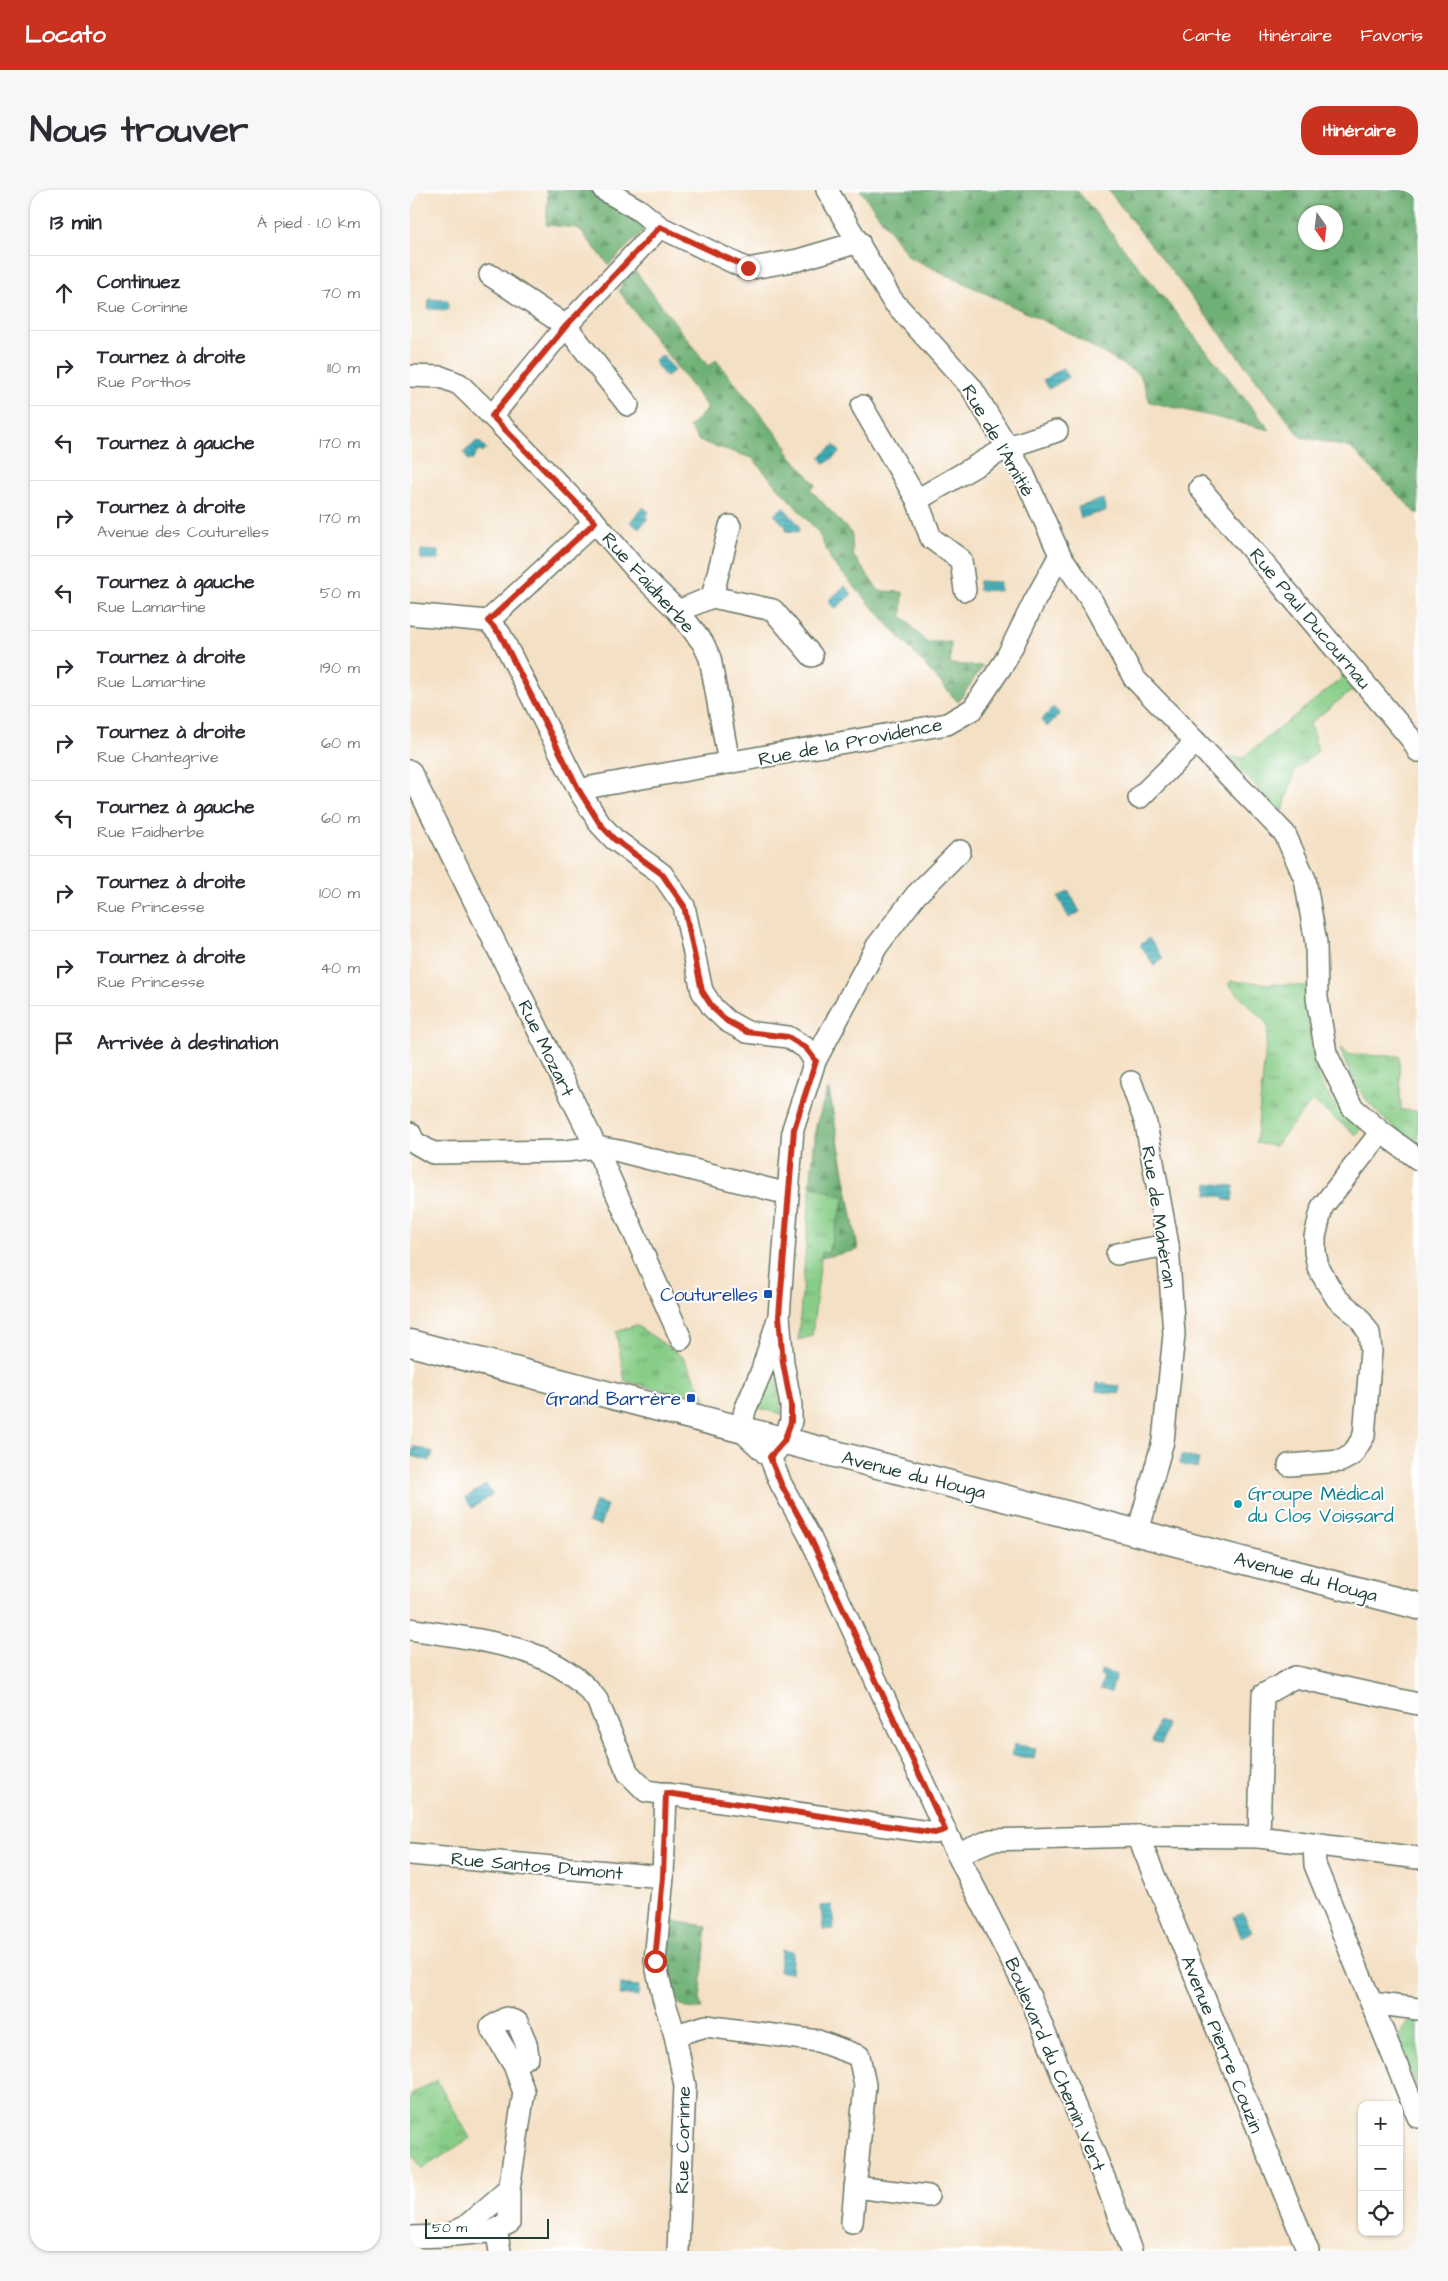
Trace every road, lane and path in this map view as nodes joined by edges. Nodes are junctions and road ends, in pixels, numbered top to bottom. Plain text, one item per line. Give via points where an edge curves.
1 (604, 190) edge
2 (827, 190) edge
3 (660, 227) junction
4 (859, 242) junction
5 (490, 275) dead end
6 (566, 326) junction
7 (410, 376) edge
8 (628, 405) dead end
9 (862, 406) dead end
10 (492, 416) junction
11 (1057, 431) dead end
12 (1008, 447) junction
13 (1200, 488) dead end
14 (917, 500) junction
15 (595, 522) junction
16 (730, 526) dead end
17 (1060, 556) junction
18 (965, 590) dead end
19 (712, 597) junction
20 (678, 611) junction
21 (410, 614) edge
22 (488, 621) junction
23 (812, 656) dead end
24 (1196, 742) junction
25 (1418, 751) edge
26 (729, 763) junction
27 (410, 771) edge
28 (580, 792) junction
29 (1139, 798) dead end
30 (960, 851) dead end
31 (816, 1061) junction
32 (1131, 1082) dead end
33 (1381, 1132) junction
34 (410, 1133) edge
35 (596, 1147) junction
36 (1418, 1159) edge
37 (788, 1194) junction
38 (1168, 1245) junction
39 (1117, 1254) dead end
40 (779, 1316) junction
41 (681, 1339) dead end
42 (410, 1343) edge
43 (741, 1430) junction
44 (777, 1449) junction
45 (1289, 1465) dead end
46 (1138, 1532) junction
47 (1418, 1606) edge
48 (410, 1629) edge
49 (1418, 1704) edge
50 (666, 1793) junction
51 (945, 1830) junction
52 (1138, 1836) junction
53 (1259, 1837) junction
54 (1314, 1845) junction
55 (410, 1854) edge
56 (958, 1854) junction
57 (1418, 1858) edge
58 (663, 1877) junction
59 (1372, 2003) junction
60 (1418, 2009) edge
61 (675, 2035) junction
62 (514, 2065) dead end
63 (1418, 2117) edge
64 (855, 2187) junction
65 (510, 2189) junction
66 (928, 2196) dead end
67 (852, 2222) dead end
68 (496, 2228) junction
69 (446, 2236) junction
70 (410, 2237) edge
71 (500, 2251) edge
72 (678, 2251) edge
73 (1131, 2251) edge
74 (1308, 2251) edge

1 - 3 street via 639,210
2 - 4 street, Rue de l'Amitié
3 - 4 street via 748,268 798,260
3 - 6 street
4 - 12 street, Rue de l'Amitié via 892,300 971,387
5 - 6 street
6 - 8 street
6 - 10 street
7 - 10 street, Rue Faidherbe via 441,377 459,384
9 - 14 street
10 - 15 street, Rue Faidherbe
11 - 12 street
12 - 14 street
12 - 17 street, Rue de l'Amitié
13 - 25 street, Rue Paul Ducournau via 1358,674
14 - 18 street via 931,538 961,560
15 - 20 street, Rue Faidherbe via 638,572
15 - 22 street
16 - 19 street
17 - 24 street, Rue de l'Amitié via 1093,603 1134,678
17 - 26 street, Rue de la Providence via 1005,661 968,713 947,724
19 - 20 street
19 - 23 street via 773,610
20 - 26 street, Rue Faidherbe via 703,642 710,658
21 - 22 street
22 - 28 street via 500,634
24 - 29 street
24 - 33 street, Rue de l'Amitié via 1285,834 1305,879 1316,943 1317,998 1326,1053 1352,1107
26 - 28 street, Rue de la Providence via 591,787
27 - 35 street, Rue Mozart
28 - 31 street via 600,824 614,839 662,874 684,906 702,991 713,1008 727,1021 747,1032 788,1037 806,1048
30 - 31 street via 916,895 877,946
31 - 37 street via 794,1129
32 - 38 street, Rue de Mahéran via 1146,1124
33 - 36 street, Rue de l'Amitié
33 - 45 street via 1322,1207 1315,1252 1327,1284 1337,1299 1358,1316 1369,1334 1371,1351 1364,1436 1352,1455 1341,1462
34 - 35 street via 414,1142 433,1153 566,1151
35 - 37 street
35 - 41 street, Rue Mozart
37 - 40 street
38 - 39 street
38 - 46 street, Rue de Mahéran via 1174,1335 1163,1441
40 - 43 street via 745,1410
40 - 44 street via 791,1422
42 - 43 main road, Avenue du Houga
43 - 44 main road, Avenue du Houga
44 - 46 main road, Avenue du Houga
44 - 51 street, Boulevard du Chemin Vert via 781,1484 810,1537
46 - 47 main road, Avenue du Houga
48 - 50 street via 522,1651 567,1671 596,1700 628,1774 635,1783 646,1791
49 - 53 street via 1295,1677 1263,1695
50 - 51 street via 935,1833
50 - 58 street, Rue Corinne
51 - 56 street, Boulevard du Chemin Vert
52 - 53 street
52 - 56 street via 991,1840
52 - 74 street, Avenue Pierre Couzin
53 - 54 street
54 - 57 street
54 - 59 street via 1315,1865
55 - 58 street, Rue Santos Dumont
56 - 73 street, Boulevard du Chemin Vert via 1031,1999 1108,2185
58 - 61 street, Rue Corinne via 655,1961
59 - 60 street
59 - 63 street
61 - 64 street via 706,2026 818,2041 859,2056 865,2085
61 - 72 street, Rue Corinne via 685,2086
62 - 65 street via 524,2092
64 - 66 street
64 - 67 street
65 - 68 street via 509,2223
65 - 69 street via 465,2227
68 - 69 street via 489,2232
68 - 71 street
69 - 70 street

